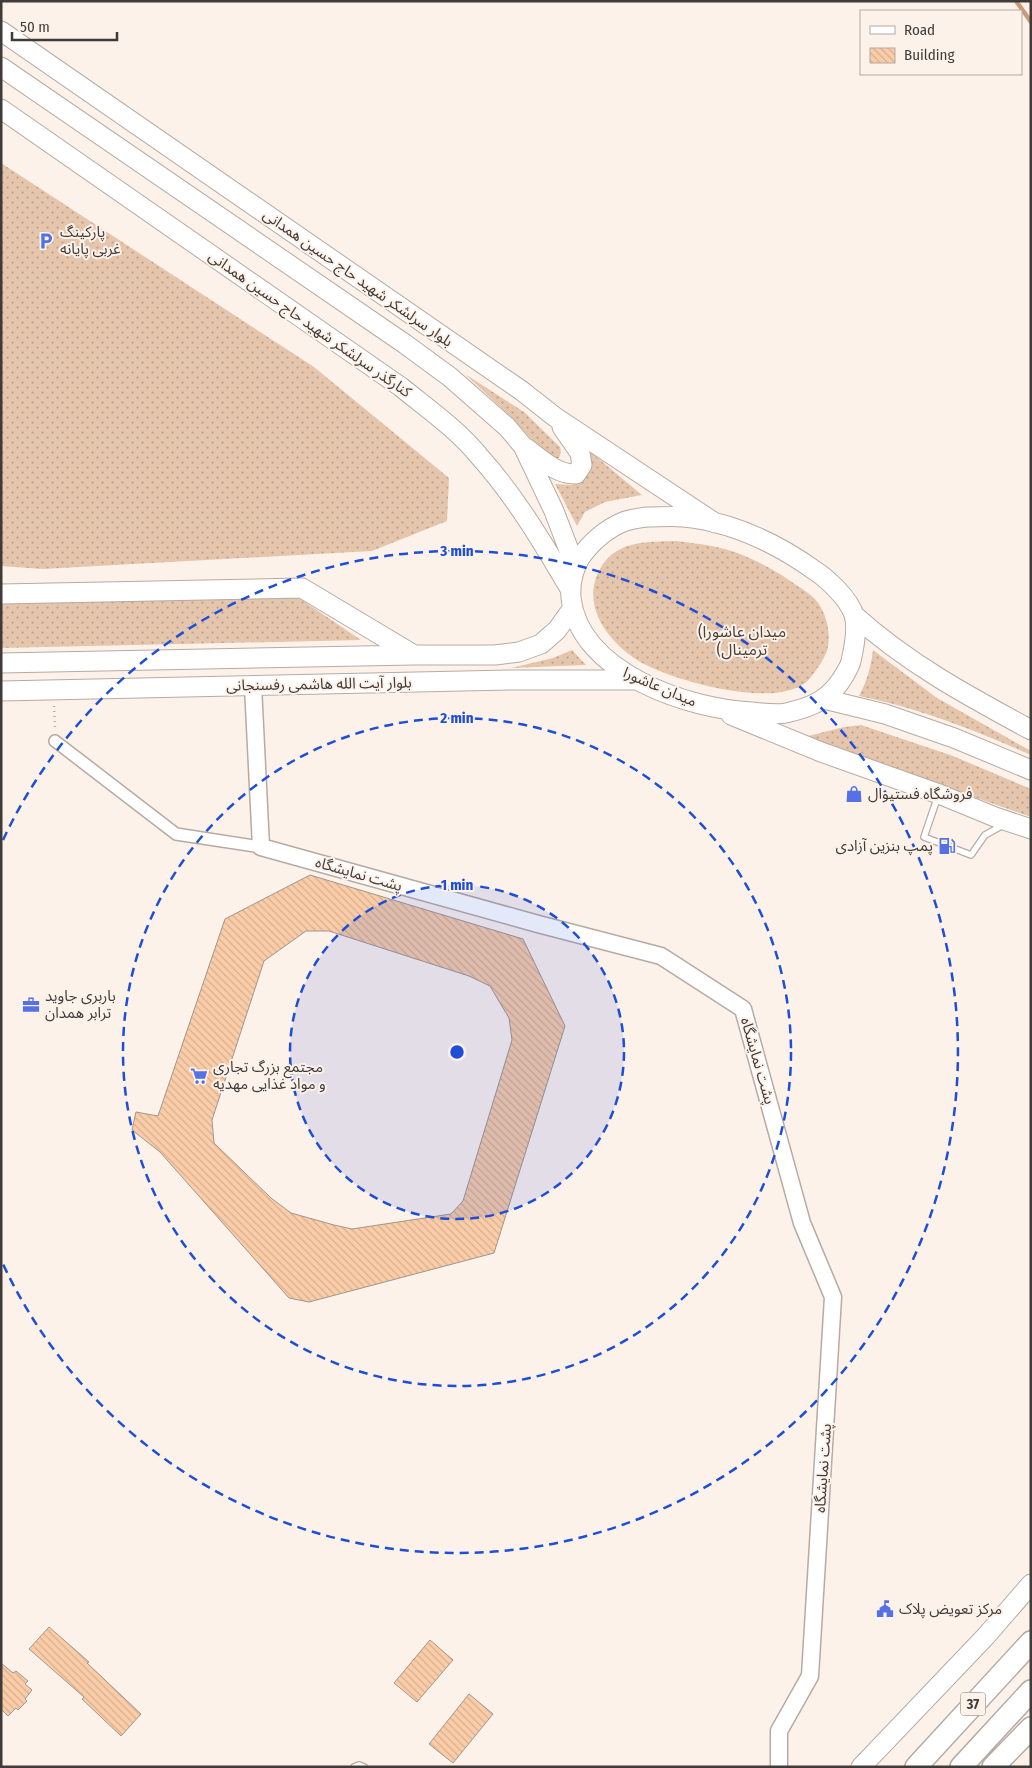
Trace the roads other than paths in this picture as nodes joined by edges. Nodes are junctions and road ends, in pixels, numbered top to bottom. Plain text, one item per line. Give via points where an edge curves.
1 (1, 31) edge
2 (1, 67) edge
3 (1, 109) edge
4 (555, 418) junction
5 (523, 446) junction
6 (716, 523) junction
7 (575, 566) junction
8 (570, 589) junction
9 (1, 594) edge
10 (572, 609) junction
11 (854, 615) junction
12 (414, 655) junction
13 (252, 658) junction
14 (1, 664) edge
15 (637, 680) junction
16 (253, 686) junction
17 (1, 691) edge
18 (824, 699) junction
19 (712, 707) junction
20 (1031, 730) edge
21 (55, 741) road end
22 (1031, 770) edge
23 (939, 794) junction
24 (1009, 822) junction
25 (1030, 828) edge
26 (261, 847) junction
27 (1031, 1584) edge
28 (1031, 1642) edge
29 (1031, 1690) edge
30 (1031, 1728) edge
31 (354, 1767) edge
32 (364, 1767) edge
33 (780, 1767) edge
34 (861, 1767) edge
35 (916, 1767) edge
36 (961, 1767) edge
37 (993, 1767) edge

1 - 4 main road, بلوار سرلشکر شهید حاج حسین همدانی via 522,391
2 - 5 main road, بلوار سرلشکر شهید حاج حسین همدانی via 435,366 506,427
3 - 8 main road, کنارگذر سرلشکر شهید حاج حسین همدانی via 401,387 446,422 479,455 532,525
4 - 5 main road via 580,453 582,464 576,474 566,475
4 - 6 main road, بلوار سرلشکر شهید حاج حسین همدانی
5 - 7 main road, بلوار سرلشکر شهید حاج حسین همدانی via 554,511
6 - 7 main road, میدان عاشورا via 684,517 646,517 624,521 588,547
6 - 11 main road, میدان عاشورا via 769,541 796,557 828,580
7 - 8 main road, میدان عاشورا
8 - 10 main road, میدان عاشورا
9 - 12 main road via 302,588
10 - 12 main road, بلوار آیت الله هاشمی رفسنجانی via 557,630 540,644 519,652
10 - 15 main road, میدان عاشورا via 581,630 599,653
11 - 18 main road, میدان عاشورا via 856,641 851,664
11 - 20 main road via 934,676
12 - 13 main road, بلوار آیت الله هاشمی رفسنجانی
13 - 14 main road, بلوار آیت الله هاشمی رفسنجانی
13 - 16 main road
15 - 16 main road, بلوار آیت الله هاشمی رفسنجانی
15 - 19 main road, میدان عاشورا
16 - 17 main road, بلوار آیت الله هاشمی رفسنجانی
16 - 26 street
18 - 19 main road, میدان عاشورا via 804,709 782,714
18 - 22 main road via 885,714
19 - 23 main road via 821,752
21 - 26 street via 176,834
23 - 24 main road
23 - 24 lane via 924,837 971,855 985,835
24 - 25 main road
26 - 33 street, پشت نمایشگاه via 661,956 743,1009 802,1223 833,1297 810,1676 779,1731
27 - 34 main road
28 - 35 highway, 37
29 - 36 highway
30 - 37 highway
31 - 32 lane

